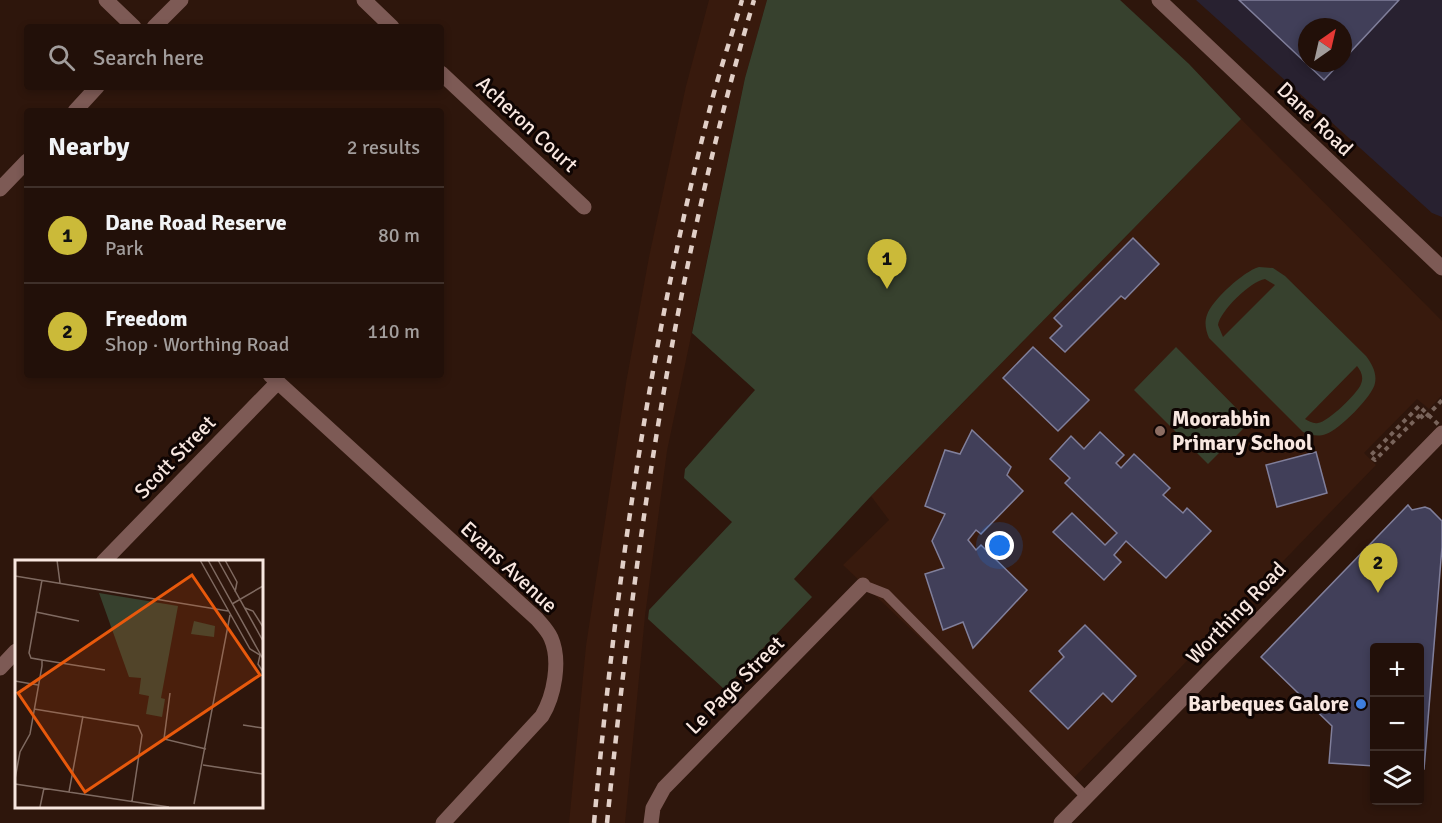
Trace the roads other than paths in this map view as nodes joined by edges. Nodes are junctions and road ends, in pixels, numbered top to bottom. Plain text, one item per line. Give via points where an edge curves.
1 (106, 0) edge
2 (181, 0) edge
3 (364, 0) edge
4 (1159, 0) edge
5 (131, 24) edge
6 (157, 24) edge
7 (390, 24) edge
8 (444, 76) edge
9 (95, 90) edge
10 (78, 108) edge
11 (24, 164) edge
12 (0, 189) edge
13 (584, 207) dead end
14 (1442, 268) edge
15 (274, 379) edge
16 (1442, 433) edge
17 (105, 560) edge
18 (863, 585) joint
19 (15, 652) edge
20 (0, 668) edge
21 (1086, 797) junction
22 (443, 823) edge
23 (651, 823) edge
24 (1061, 823) edge

1 - 5 street
2 - 6 street
3 - 7 street
4 - 14 street, Dane Road
8 - 13 street, Acheron Court
9 - 10 street
11 - 12 street
15 - 17 street, Scott Street
15 - 22 street, Evans Avenue via 537,619 552,639 555,651 549,705
16 - 21 street, Worthing Road
18 - 21 lane via 886,594
18 - 23 street, Le Page Street via 668,783 657,798
19 - 20 street
21 - 24 street, Worthing Road

